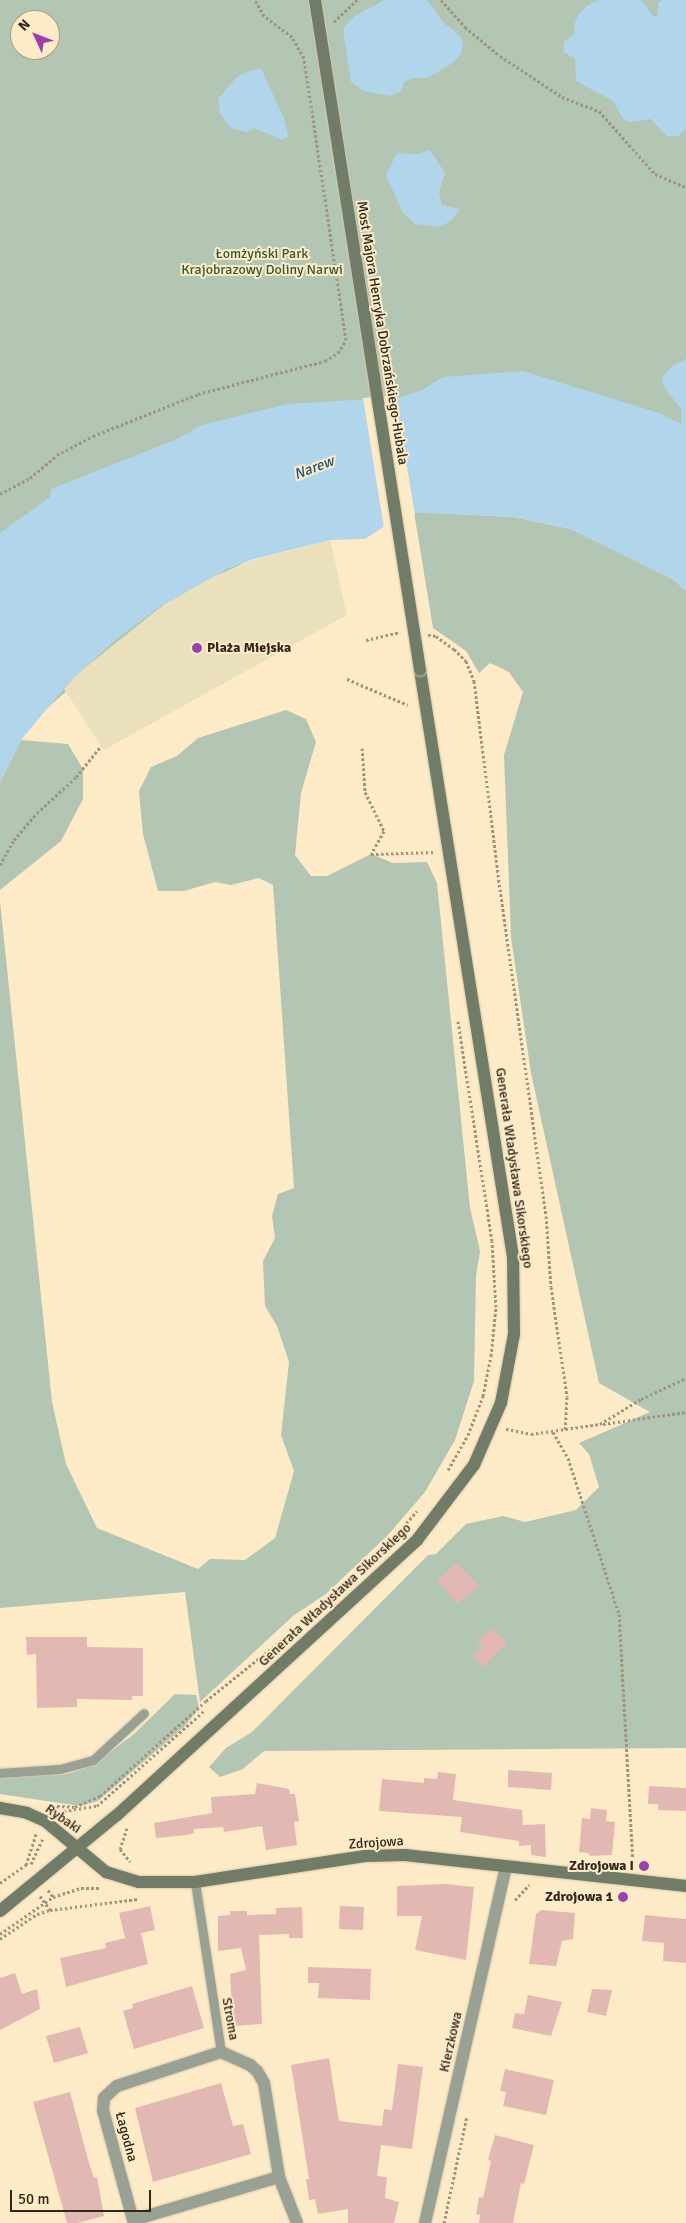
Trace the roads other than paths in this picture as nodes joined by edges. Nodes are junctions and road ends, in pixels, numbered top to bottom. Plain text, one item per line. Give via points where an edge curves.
1 (315, 0) edge
2 (420, 670) joint
3 (144, 1713) dead end
4 (0, 1772) edge
5 (0, 1808) edge
6 (79, 1849) junction
7 (506, 1867) junction
8 (196, 1882) junction
9 (686, 1886) edge
10 (0, 1911) edge
11 (221, 2052) junction
12 (279, 2177) junction
13 (133, 2222) edge
14 (298, 2223) edge
15 (425, 2223) edge

1 - 2 street, Most Majora Henryka Dobrzańskiego-Hubala, bridge
2 - 6 street, Generała Władysława Sikorskiego via 513,1257 514,1334 507,1381 494,1424 460,1488 417,1540
3 - 4 lane via 93,1760 60,1769
5 - 6 street, Rybaki via 27,1813 48,1824
6 - 8 street, Zdrojowa via 106,1872 123,1879 160,1884
6 - 10 street, Generała Władysława Sikorskiego
7 - 8 street, Zdrojowa via 388,1855
7 - 9 street, Zdrojowa
7 - 15 street, Kierzkowa
8 - 11 lane, Stroma
11 - 12 street, Stroma via 250,2065 261,2077
11 - 13 street, Łagodna via 117,2086 104,2098 103,2110
12 - 13 street, Łagodna
12 - 14 street, Stroma

